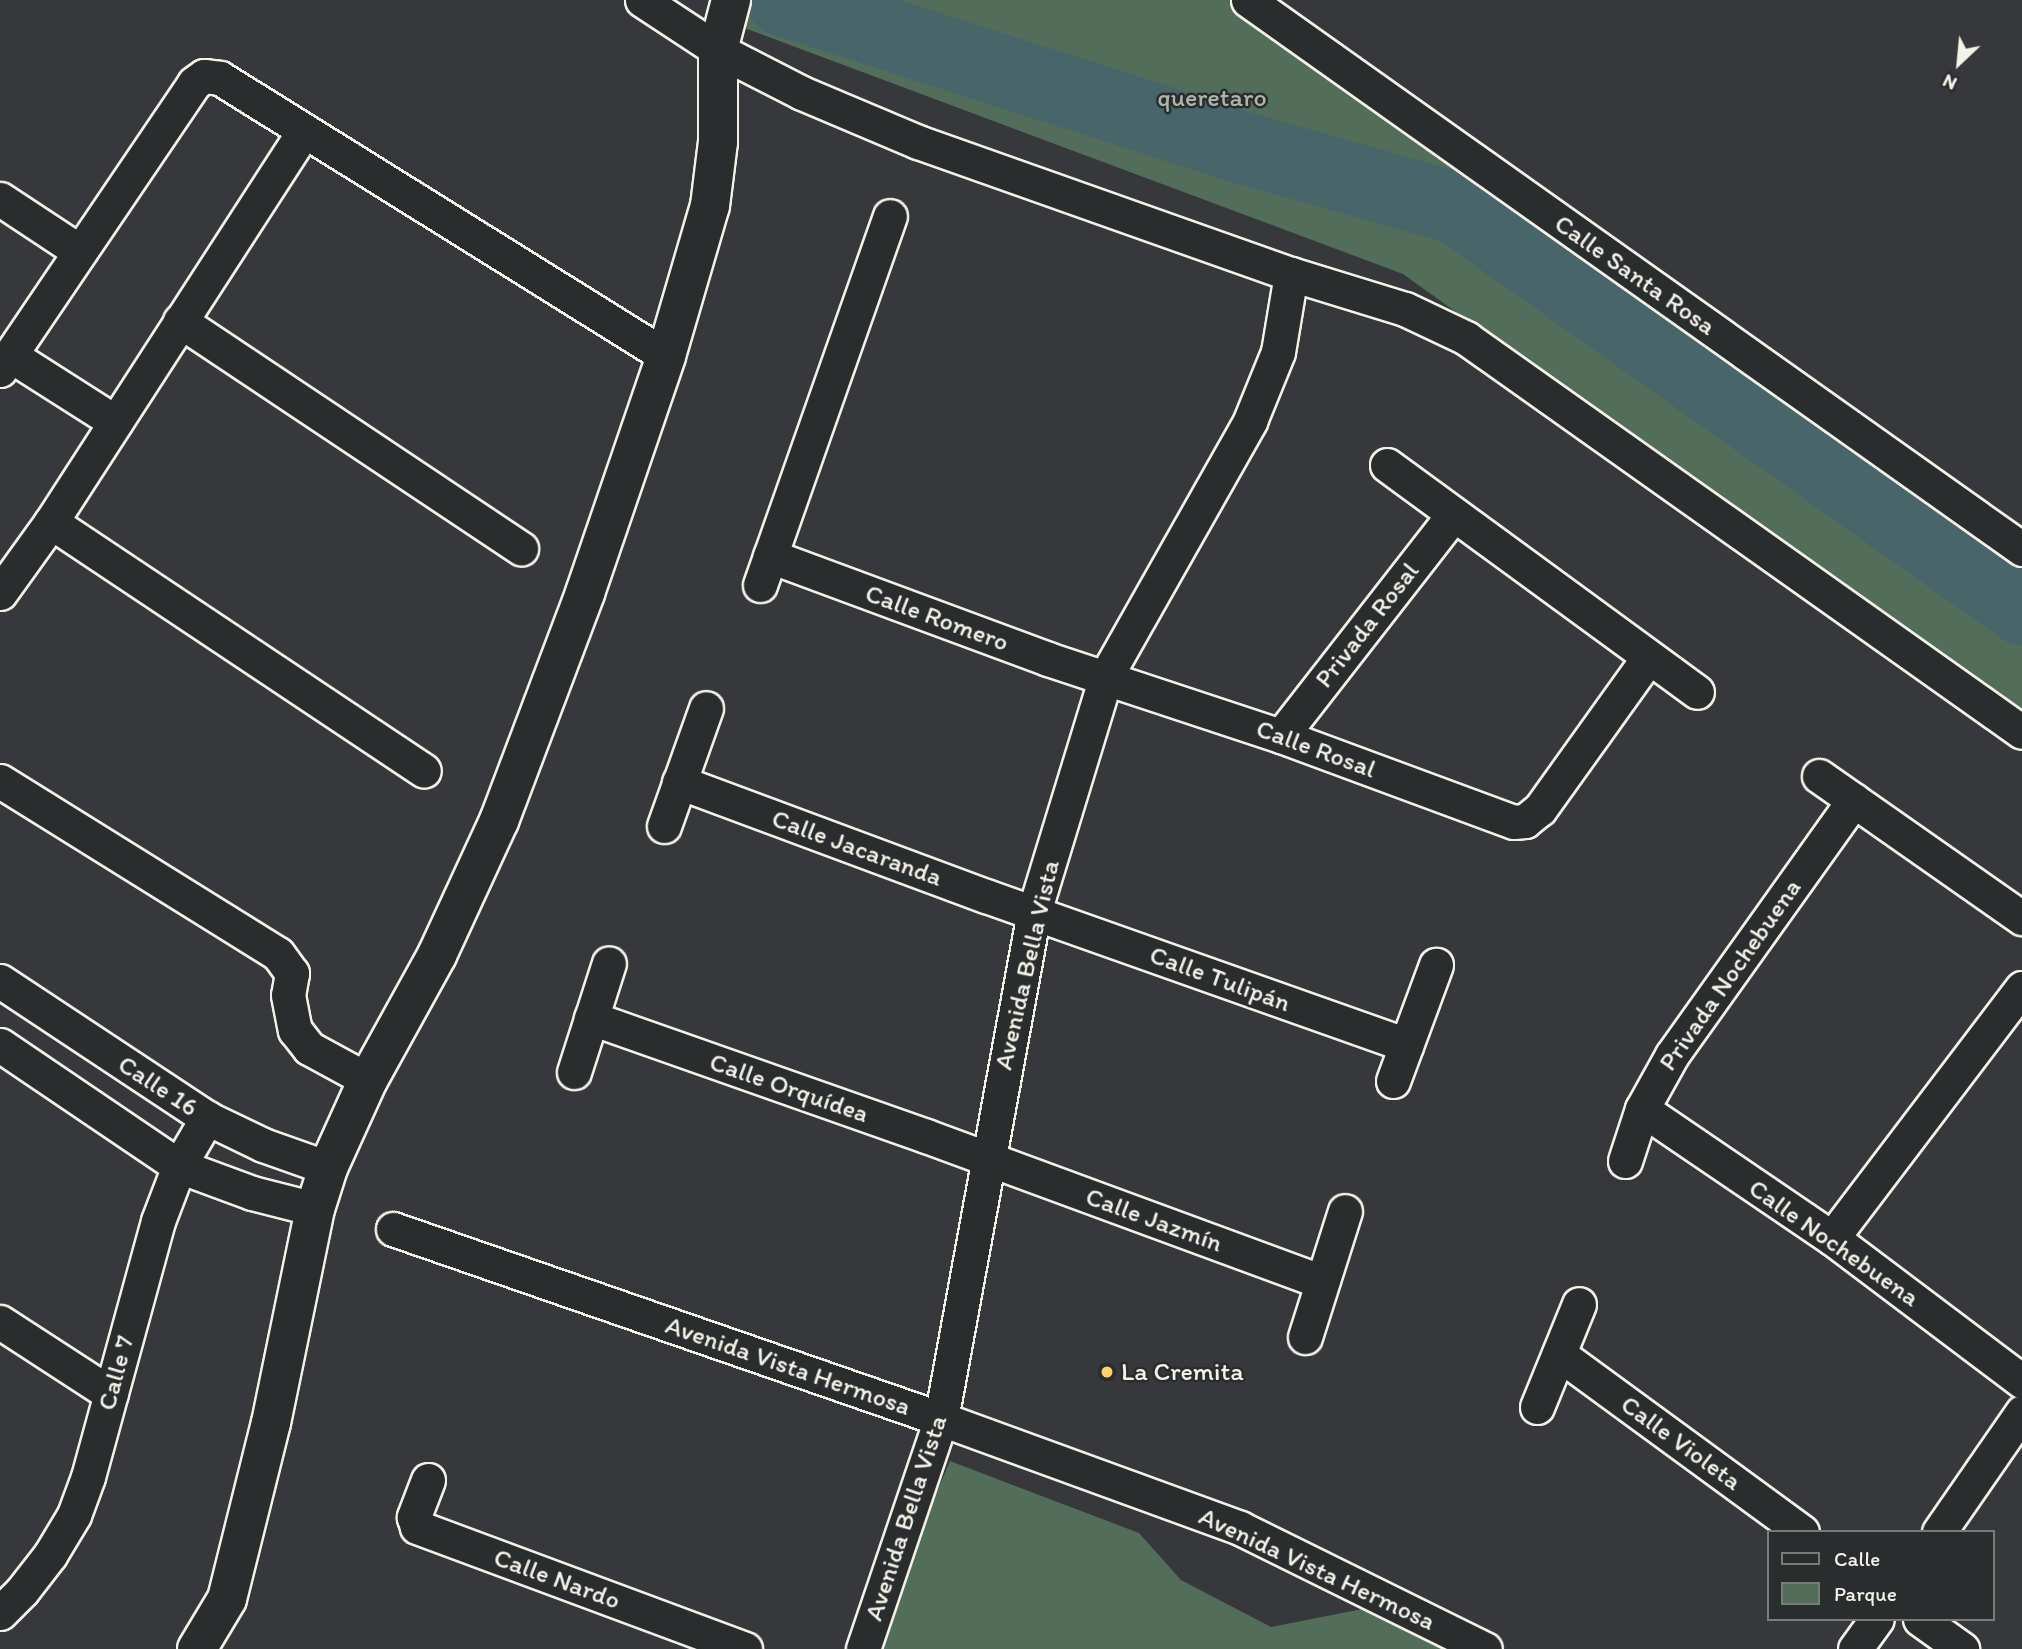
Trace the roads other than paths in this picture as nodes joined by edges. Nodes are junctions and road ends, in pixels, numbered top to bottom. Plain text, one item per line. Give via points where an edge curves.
1 (642, 0) edge
2 (1248, 0) edge
3 (724, 23) edge
4 (304, 131) junction
5 (0, 199) edge
6 (890, 216) dead end
7 (79, 251) junction
8 (1291, 274) junction
9 (180, 321) junction
10 (666, 356) junction
11 (5, 362) edge
12 (115, 422) junction
13 (1387, 465) dead end
14 (1454, 514) junction
15 (51, 522) junction
16 (520, 548) dead end
17 (2022, 550) edge
18 (0, 593) edge
19 (1648, 658) junction
20 (1105, 676) junction
21 (1697, 692) dead end
22 (706, 708) dead end
23 (2022, 732) edge
24 (1281, 736) junction
25 (424, 771) dead end
26 (1819, 776) dead end
27 (0, 781) edge
28 (680, 782) junction
29 (1854, 800) junction
30 (664, 825) dead end
31 (1034, 912) junction
32 (2022, 918) edge
33 (609, 963) dead end
34 (1436, 965) dead end
35 (0, 981) edge
36 (2022, 988) edge
37 (591, 1018) junction
38 (0, 1045) edge
39 (1406, 1045) junction
40 (574, 1072) dead end
41 (368, 1080) junction
42 (1394, 1081) dead end
43 (1642, 1109) junction
44 (207, 1118) junction
45 (987, 1159) junction
46 (1625, 1161) dead end
47 (180, 1166) junction
48 (328, 1168) junction
49 (315, 1209) junction
50 (1345, 1211) dead end
51 (393, 1229) dead end
52 (1832, 1238) junction
53 (1322, 1282) junction
54 (1578, 1304) dead end
55 (0, 1322) edge
56 (1305, 1337) dead end
57 (1559, 1354) junction
58 (2022, 1381) edge
59 (110, 1394) junction
60 (1537, 1407) dead end
61 (2022, 1412) edge
62 (941, 1419) junction
63 (428, 1479) dead end
64 (1799, 1530) edge
65 (1940, 1530) edge
66 (0, 1613) edge
67 (1876, 1621) edge
68 (1923, 1621) edge
69 (197, 1649) edge
70 (745, 1649) edge
71 (863, 1649) edge
72 (1485, 1649) edge
73 (1855, 1649) edge
74 (1962, 1649) edge

1 - 3 street
2 - 17 street, Calle Santa Rosa
3 - 8 street via 802,93 918,142
3 - 10 street via 710,206
4 - 7 street via 220,78 204,76 194,83
4 - 9 street
4 - 10 street
5 - 7 street
6 - 20 street, Calle Romero via 765,571
7 - 11 street
8 - 20 street, Avenida Bella Vista via 1278,352 1250,422
8 - 23 street via 1405,309 1466,338
9 - 12 street
9 - 16 street
10 - 41 street via 585,593 499,821 437,955
11 - 12 street
12 - 15 street
13 - 14 street
14 - 19 street
14 - 24 street, Privada Rosal
15 - 18 street
15 - 25 street
19 - 21 street
19 - 24 street, Calle Rosal via 1540,810 1525,821 1514,822
20 - 24 street, Calle Rosal
20 - 31 street, Avenida Bella Vista
22 - 28 street
26 - 29 street
27 - 41 street via 278,954 292,973 288,995 295,1030 309,1048
28 - 30 street
28 - 31 street, Calle Jacaranda
29 - 32 street
29 - 43 street, Privada Nochebuena via 1672,1055
31 - 39 street, Calle Tulipán
31 - 45 street, Avenida Bella Vista
33 - 37 street
34 - 39 street
35 - 44 street, Calle 16
36 - 52 street
37 - 40 street
37 - 45 street, Calle Orquídea
38 - 47 street, Calle 16
39 - 42 street
41 - 48 street
43 - 46 street, Privada Nochebuena
43 - 52 street, Calle Nochebuena
44 - 47 street, Calle 7
44 - 48 street, Calle 16 via 263,1145
45 - 53 street, Calle Jazmín
45 - 62 street, Avenida Bella Vista
47 - 49 street, Calle 16 via 252,1193
47 - 59 street, Calle 7 via 158,1221
48 - 49 street
49 - 69 street via 271,1423 228,1599
50 - 53 street
51 - 62 street, Avenida Vista Hermosa
52 - 58 street, Calle Nochebuena
53 - 56 street
54 - 57 street
55 - 59 street
57 - 60 street
57 - 64 street, Calle Violeta
59 - 66 street, Calle 7 via 74,1516 50,1555
61 - 65 street
62 - 71 street, Avenida Bella Vista
62 - 72 street, Avenida Vista Hermosa via 1240,1528
63 - 70 street, Calle Nardo via 415,1517 417,1527
67 - 73 street
68 - 74 street

